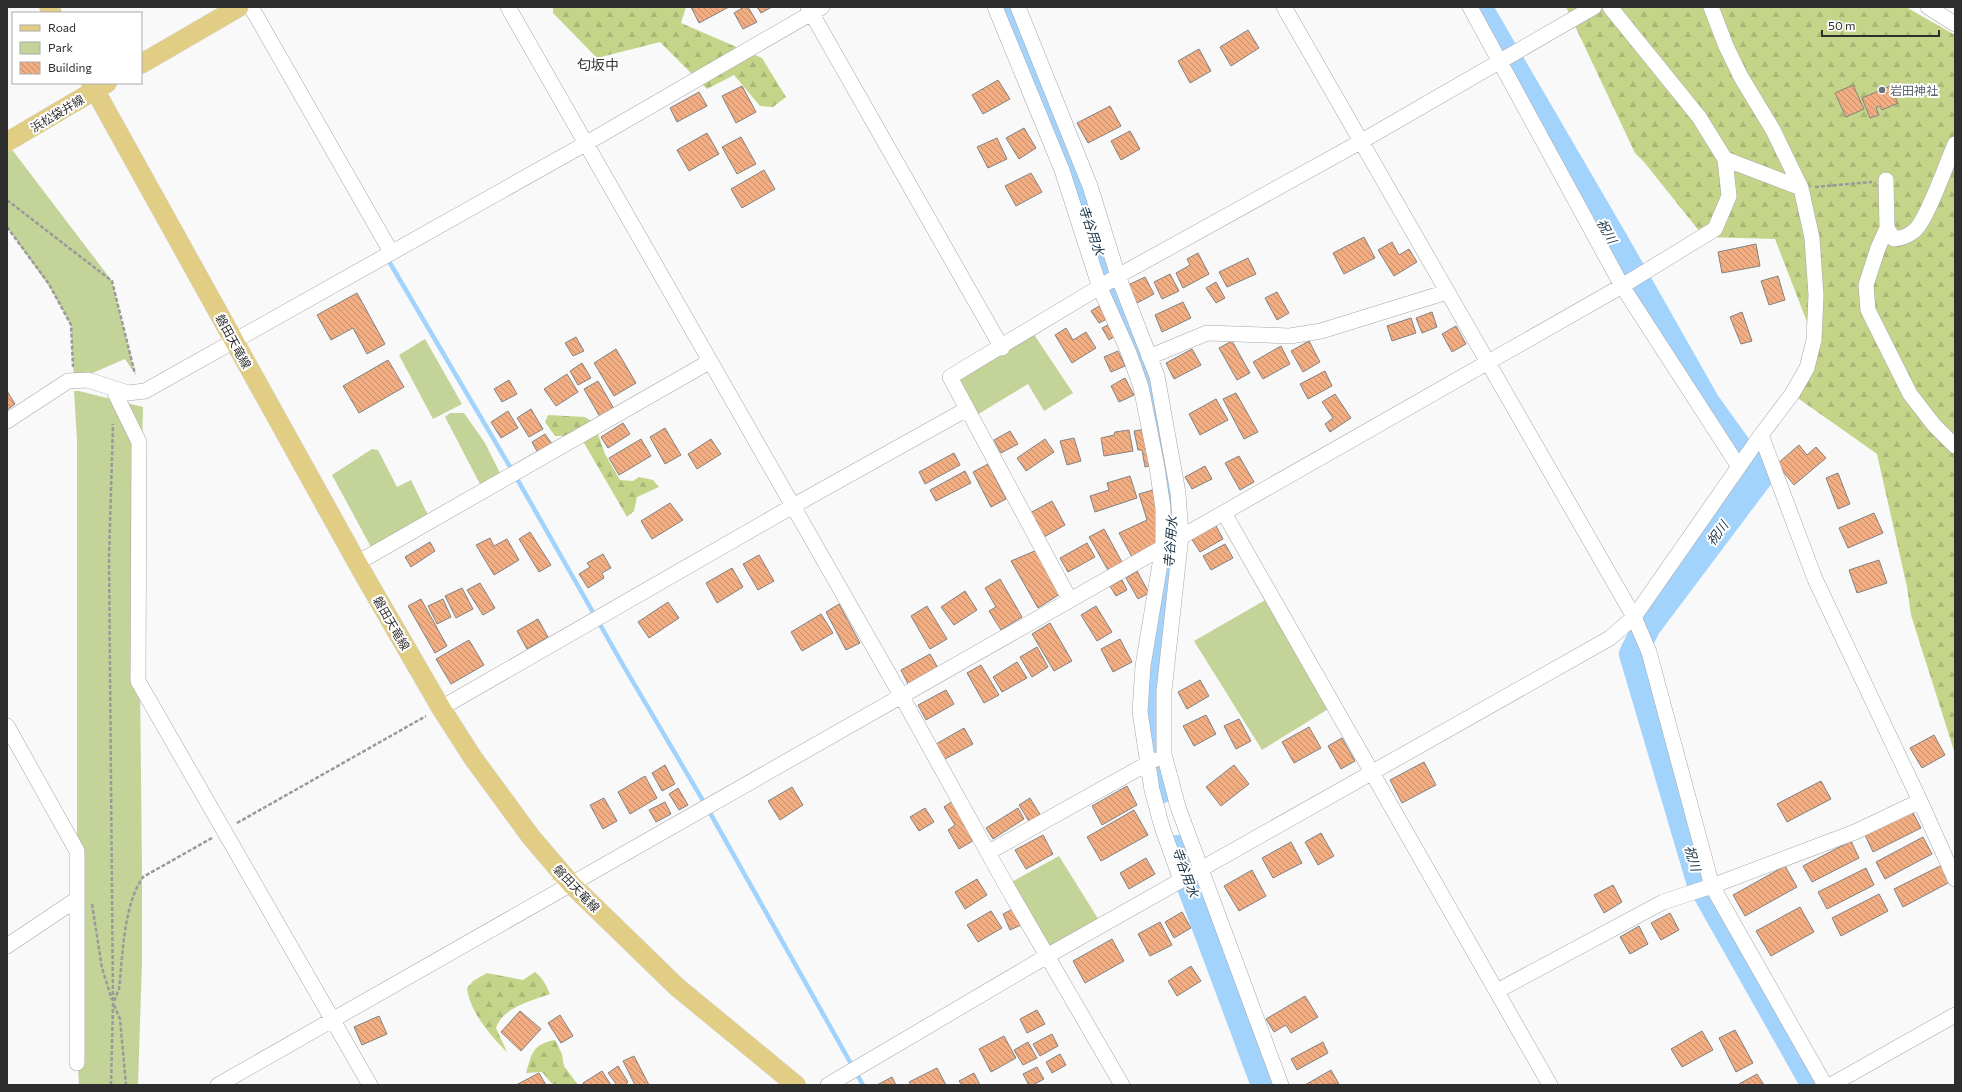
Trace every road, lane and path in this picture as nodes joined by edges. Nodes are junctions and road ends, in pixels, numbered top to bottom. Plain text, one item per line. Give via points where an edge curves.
1 (239, 7) edge
2 (250, 7) edge
3 (508, 7) edge
4 (994, 7) edge
5 (1018, 7) edge
6 (1284, 7) edge
7 (1470, 7) edge
8 (1594, 7) edge
9 (1610, 7) edge
10 (1712, 7) edge
11 (1928, 7) edge
12 (814, 9) edge
13 (1955, 24) edge
14 (1500, 62) junction
15 (142, 63) edge
16 (98, 85) edge
17 (7, 142) edge
18 (1362, 142) junction
19 (585, 144) junction
20 (1955, 144) edge
21 (1725, 159) junction
22 (1886, 180) joint
23 (1801, 188) junction
24 (7, 200) edge
25 (7, 227) edge
26 (1887, 228) junction
27 (391, 252) junction
28 (1118, 276) junction
29 (1622, 286) junction
30 (1100, 288) junction
31 (1447, 292) junction
32 (235, 342) junction
33 (1002, 348) junction
34 (1149, 357) junction
35 (710, 362) junction
36 (1486, 362) junction
37 (135, 374) dead end
38 (74, 381) junction
39 (114, 388) junction
40 (967, 409) junction
41 (113, 419) dead end
42 (7, 421) edge
43 (1760, 435) junction
44 (1955, 446) edge
45 (1739, 467) junction
46 (793, 506) junction
47 (1224, 513) junction
48 (1181, 536) junction
49 (1163, 546) junction
50 (357, 563) junction
51 (1070, 600) junction
52 (1634, 617) junction
53 (902, 696) junction
54 (441, 708) junction
55 (7, 726) edge
56 (1164, 754) junction
57 (1147, 764) junction
58 (1371, 772) junction
59 (1920, 800) junction
60 (224, 831) junction
61 (988, 852) junction
62 (1202, 868) junction
63 (1955, 879) edge
64 (1181, 880) junction
65 (572, 885) junction
66 (1712, 886) junction
67 (77, 900) junction
68 (7, 946) edge
69 (1047, 956) junction
70 (1497, 991) junction
71 (113, 1004) junction
72 (1955, 1015) edge
73 (333, 1021) junction
74 (77, 1063) dead end
75 (111, 1085) edge
76 (126, 1085) edge
77 (218, 1085) edge
78 (370, 1085) edge
79 (796, 1085) edge
80 (828, 1085) edge
81 (1122, 1085) edge
82 (1281, 1085) edge
83 (1550, 1085) edge
84 (1825, 1085) edge
85 (1831, 1085) edge

1 - 15 main road
2 - 27 street
3 - 19 street
4 - 30 street via 1062,170
5 - 28 street via 1090,186
6 - 18 street
7 - 14 street
8 - 14 street
9 - 21 street via 1699,117
10 - 23 street via 1732,58 1773,130
11 - 13 street
12 - 19 street
12 - 33 street
14 - 18 street
14 - 29 street
16 - 17 main road, 浜松袋井線
16 - 32 main road, 磐田天竜線
18 - 28 street
18 - 31 street
19 - 27 street
19 - 35 street
20 - 26 street via 1916,230 1905,238 1894,239
21 - 23 street
21 - 29 street via 1729,196 1716,230
22 - 23 path
22 - 26 street
23 - 43 street via 1812,238 1816,295 1814,340 1807,368 1792,394
24 - 37 path via 112,281
25 - 38 path via 49,284 71,325
26 - 44 street via 1866,285 1868,310 1910,394 1934,425
27 - 32 street
28 - 30 street
28 - 34 street
29 - 36 street
29 - 45 street
30 - 33 street
30 - 49 street via 1141,387 1162,501
31 - 34 street via 1321,331 1290,336 1207,333
31 - 36 street
32 - 39 street via 145,392 128,393
32 - 50 main road, 磐田天竜線
33 - 40 street via 950,378
34 - 48 street via 1156,376 1178,493
35 - 46 street
35 - 50 street
36 - 47 street
36 - 52 street
38 - 39 street via 88,380
38 - 42 street via 68,381
39 - 60 street via 139,442 138,680
40 - 46 street
40 - 51 street
41 - 71 path via 109,557
43 - 45 street
43 - 59 street via 1815,580
45 - 52 street
46 - 53 street
46 - 54 street
47 - 48 street
47 - 58 street
48 - 49 street
48 - 56 street via 1164,691
49 - 51 street
49 - 57 street via 1143,666 1140,712
50 - 54 main road, 磐田天竜線
51 - 53 street
52 - 58 street via 1610,638
52 - 66 street via 1649,652
53 - 61 street
53 - 65 street
54 - 60 path
54 - 65 main road, 磐田天竜線 via 473,758 523,826
55 - 67 street via 77,851
56 - 57 street
56 - 62 street via 1178,808
57 - 61 street
57 - 64 street via 1162,827
58 - 62 street
58 - 70 street
59 - 63 street
59 - 66 street via 1855,832
60 - 71 path via 143,877 136,887 130,903 119,989
60 - 73 street
61 - 69 street
62 - 64 street
62 - 82 street
64 - 69 street
65 - 73 street
65 - 79 main road, 磐田天竜線 via 677,987
66 - 70 street via 1663,902
66 - 84 street
67 - 68 street
67 - 71 path via 86,898 94,906 102,968
67 - 74 street
69 - 80 street
69 - 81 street
70 - 83 street
71 - 75 path
71 - 76 path via 120,1019
72 - 85 street
73 - 77 street
73 - 78 street

